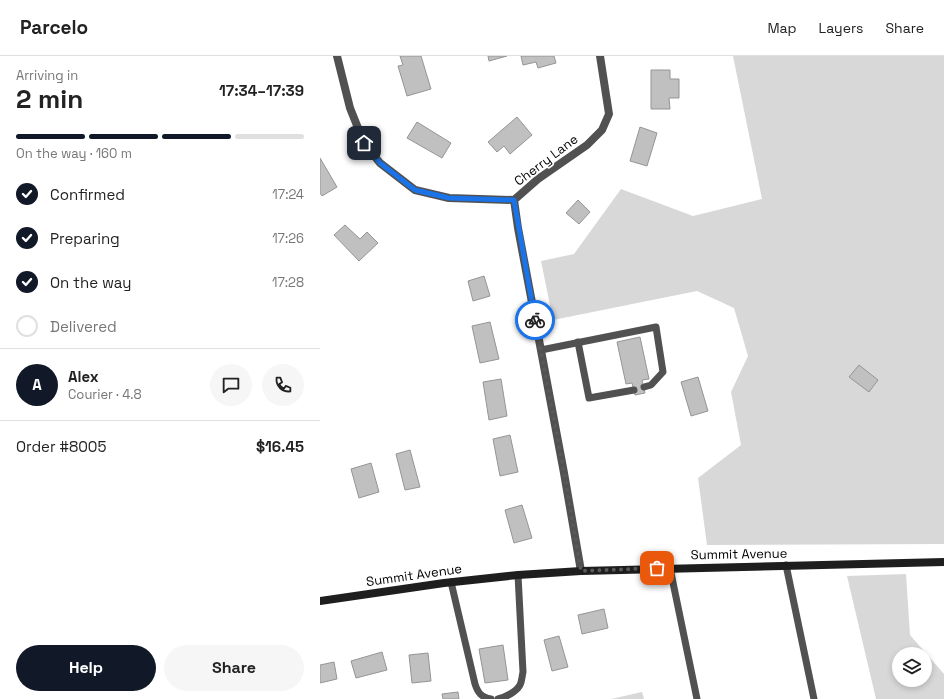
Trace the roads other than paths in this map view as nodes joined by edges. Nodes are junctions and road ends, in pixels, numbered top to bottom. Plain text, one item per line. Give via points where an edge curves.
1 (337, 56) edge
2 (600, 56) edge
3 (514, 200) junction
4 (578, 342) junction
5 (541, 350) junction
6 (644, 387) dead end
7 (634, 390) dead end
8 (944, 562) edge
9 (786, 565) junction
10 (670, 568) junction
11 (581, 571) junction
12 (518, 575) junction
13 (451, 582) junction
14 (320, 601) edge
15 (491, 699) edge
16 (498, 699) edge
17 (697, 699) edge
18 (814, 699) edge

1 - 3 street via 353,115 364,143 380,163 415,190 449,198
2 - 3 street, Cherry Lane via 609,114 602,130 587,145
3 - 5 street, Cherry Lane
4 - 5 lane
4 - 6 lane via 656,326 663,372 650,385
4 - 7 lane via 589,398
5 - 11 street, Cherry Lane
8 - 9 main road, Summit Avenue
9 - 10 main road, Summit Avenue
9 - 18 lane
10 - 11 main road, Summit Avenue
10 - 17 lane
11 - 12 main road, Summit Avenue
12 - 13 main road, Summit Avenue
12 - 16 lane via 523,672 521,684 515,691
13 - 14 main road, Summit Avenue
13 - 15 lane via 478,693 483,698

